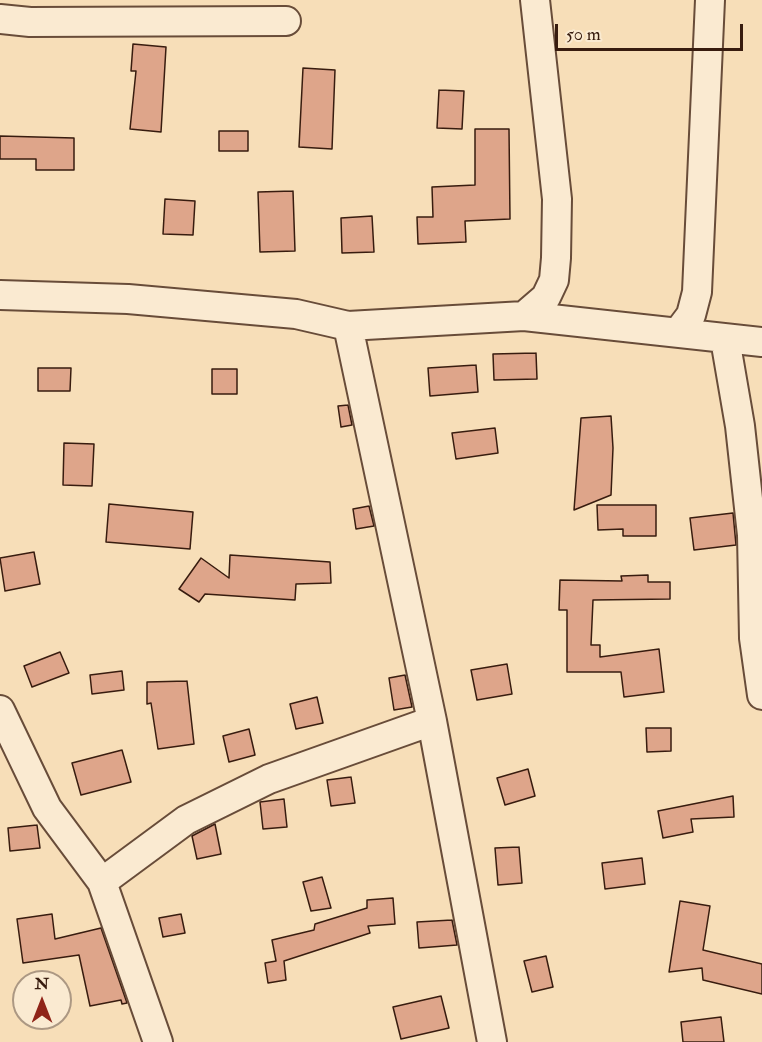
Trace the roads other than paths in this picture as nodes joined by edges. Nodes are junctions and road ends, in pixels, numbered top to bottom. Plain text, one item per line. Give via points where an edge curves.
1 (535, 0) edge
2 (710, 0) edge
3 (0, 19) edge
4 (286, 21) dead end
5 (0, 295) edge
6 (524, 316) junction
7 (348, 326) junction
8 (679, 331) junction
9 (725, 339) junction
10 (762, 342) edge
11 (762, 695) edge
12 (0, 710) edge
13 (432, 721) junction
14 (102, 882) junction
15 (158, 1042) edge
16 (492, 1042) edge

1 - 6 street via 557,200 556,258 554,280 546,297
2 - 8 street via 697,292 691,315
3 - 4 street
5 - 7 street via 128,299 285,313
6 - 7 street
6 - 8 street
7 - 13 street
8 - 9 street
9 - 10 street
9 - 11 street via 740,426 749,513 754,638
12 - 14 street via 47,808
13 - 14 street via 268,779 186,820
13 - 16 street
14 - 15 street

